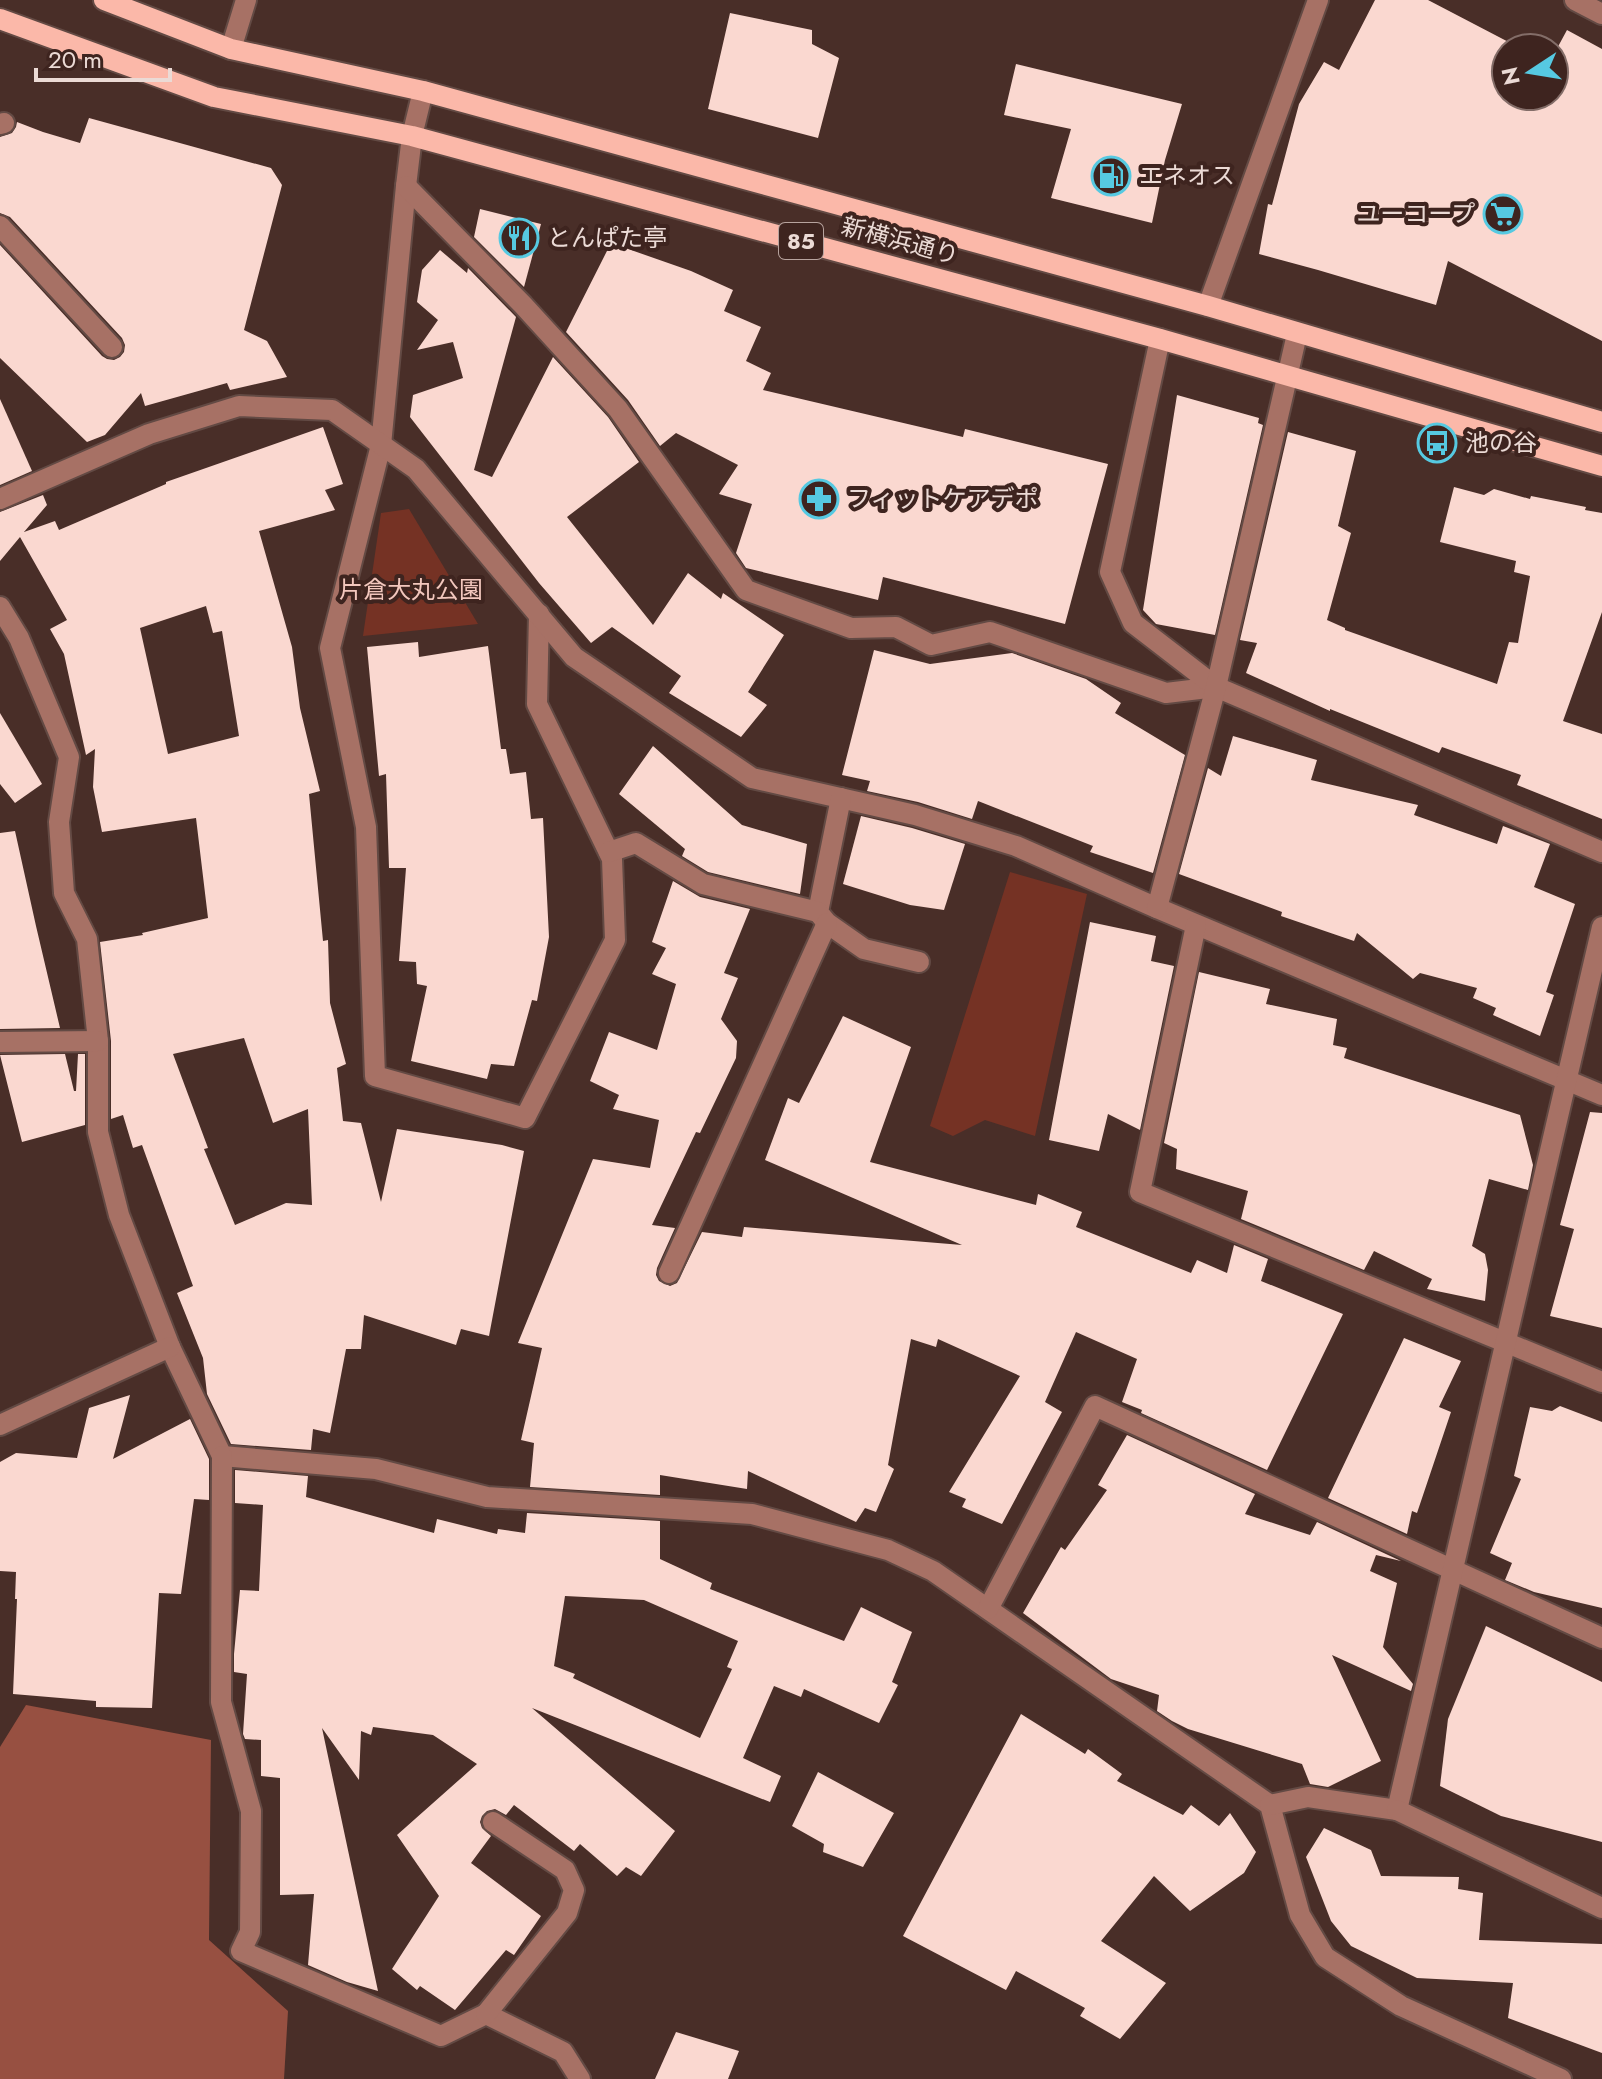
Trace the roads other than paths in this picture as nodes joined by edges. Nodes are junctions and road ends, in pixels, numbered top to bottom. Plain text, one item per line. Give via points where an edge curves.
1 (104, 0) edge
2 (246, 0) edge
3 (1318, 0) edge
4 (1575, 0) edge
5 (1602, 14) edge
6 (0, 19) edge
7 (231, 49) junction
8 (423, 91) junction
9 (412, 136) junction
10 (406, 186) junction
11 (0, 226) edge
12 (1208, 306) junction
13 (1297, 334) junction
14 (1160, 339) junction
15 (112, 347) dead end
16 (1288, 376) junction
17 (1602, 422) edge
18 (381, 445) junction
19 (1602, 466) edge
20 (0, 499) edge
21 (0, 607) edge
22 (539, 614) junction
23 (1216, 687) junction
24 (841, 798) junction
25 (609, 852) junction
26 (1602, 852) edge
27 (1157, 908) junction
28 (823, 918) junction
29 (1196, 925) junction
30 (1602, 927) edge
31 (919, 962) dead end
32 (98, 1041) junction
33 (0, 1042) edge
34 (1566, 1080) junction
35 (1602, 1095) edge
36 (669, 1273) dead end
37 (1505, 1342) junction
38 (170, 1347) junction
39 (1602, 1382) edge
40 (0, 1425) edge
41 (222, 1456) junction
42 (1453, 1569) junction
43 (988, 1609) junction
44 (1602, 1638) edge
45 (1270, 1805) junction
46 (1397, 1810) junction
47 (493, 1822) dead end
48 (1602, 1908) edge
49 (486, 2014) junction
50 (580, 2079) edge
51 (1561, 2079) edge

1 - 7 main road, 新横浜通り / 85
2 - 7 street
3 - 12 street
4 - 5 street
6 - 9 main road, 新横浜通り / 85 via 214,97
7 - 8 main road, 新横浜通り / 85
8 - 9 street
8 - 12 main road, 新横浜通り / 85
9 - 10 street
9 - 14 main road, 新横浜通り / 85
10 - 18 street
10 - 23 street via 618,409 746,590 851,628 896,627 931,645 990,632 1166,693
11 - 15 street
12 - 13 main road, 新横浜通り / 85
13 - 16 street
13 - 17 main road, 新横浜通り / 85
14 - 16 main road, 新横浜通り / 85
14 - 23 street via 1110,572 1133,623
16 - 19 main road, 新横浜通り / 85
16 - 23 street
18 - 20 street via 332,410 239,406 149,434
18 - 22 street via 416,469
18 - 25 street via 330,648 366,827 375,1076 525,1118 615,940
21 - 32 street via 19,638 69,757 59,822 64,893 87,939
22 - 24 street via 574,657 752,778
22 - 25 street via 537,704
23 - 26 street
23 - 27 street
24 - 27 street via 1016,846
24 - 28 street
25 - 28 street via 636,843 703,884
27 - 29 street
28 - 31 street via 864,949
28 - 36 street
29 - 34 street
29 - 37 street via 1140,1192
30 - 34 street
32 - 33 street
32 - 38 street via 98,1132 119,1215
34 - 35 street
34 - 37 street
37 - 39 street
37 - 42 street
38 - 40 street
38 - 41 street
41 - 43 street via 376,1469 487,1497 752,1514 888,1550 933,1571
41 - 49 street via 221,1702 251,1811 250,1932 241,1951 441,2036
42 - 43 street via 1095,1406
42 - 44 street
42 - 46 street
43 - 45 street
45 - 46 street via 1308,1797
45 - 51 street via 1300,1915 1325,1957 1401,2006
46 - 48 street
47 - 49 street via 565,1870 574,1890 567,1913
49 - 50 street via 563,2052

